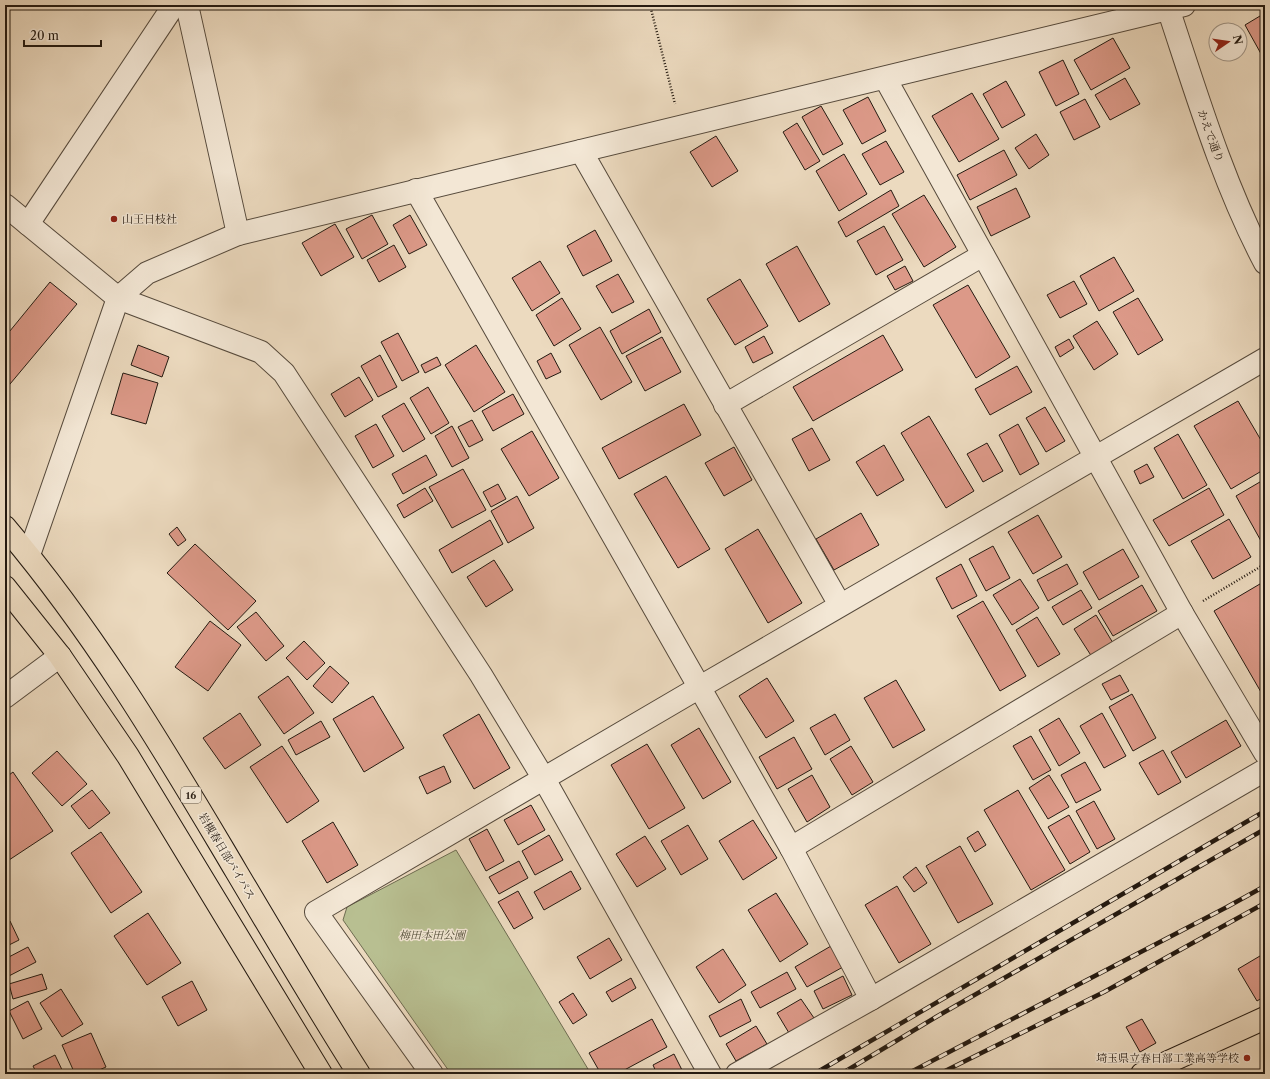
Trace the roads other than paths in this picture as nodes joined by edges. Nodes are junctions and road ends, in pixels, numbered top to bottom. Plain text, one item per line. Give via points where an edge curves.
1 (174, 5) edge
2 (187, 5) edge
3 (1173, 6) edge
4 (885, 78) junction
5 (581, 151) junction
6 (416, 190) junction
7 (5, 205) edge
8 (28, 224) junction
9 (238, 234) junction
10 (983, 256) junction
11 (1265, 263) edge
12 (118, 298) junction
13 (1265, 359) edge
14 (725, 405) junction
15 (1096, 457) junction
16 (5, 527) edge
17 (29, 555) junction
18 (5, 587) edge
19 (840, 605) junction
20 (1182, 613) junction
21 (60, 656) junction
22 (700, 686) junction
23 (5, 697) edge
24 (1265, 753) edge
25 (1265, 770) edge
26 (544, 779) junction
27 (791, 848) junction
28 (872, 999) junction
29 (1265, 1018) edge
30 (321, 1074) edge
31 (359, 1074) edge
32 (432, 1074) edge
33 (710, 1074) edge
34 (737, 1074) edge
35 (1142, 1074) edge

1 - 8 street
2 - 9 street
3 - 4 street
3 - 11 street, かえで通り via 1199,106 1229,185
4 - 5 street
4 - 10 street
5 - 6 street
5 - 14 street
6 - 9 street
6 - 22 street
7 - 8 street
8 - 12 street
9 - 12 street via 147,273
10 - 14 street
10 - 15 street
12 - 17 street
12 - 26 street via 262,352 284,373 481,675
13 - 15 street
14 - 19 street
15 - 19 street
15 - 20 street
16 - 17 main road, 岩槻春日部バイパス / 16
17 - 31 main road, 岩槻春日部バイパス / 16 via 93,640 153,732
18 - 21 main road
19 - 22 street
20 - 24 street
20 - 27 street
21 - 23 street
21 - 30 main road via 128,756
22 - 26 street
22 - 27 street
25 - 28 street
26 - 32 street via 316,912
26 - 33 street
27 - 28 street
28 - 34 street
29 - 35 main road

